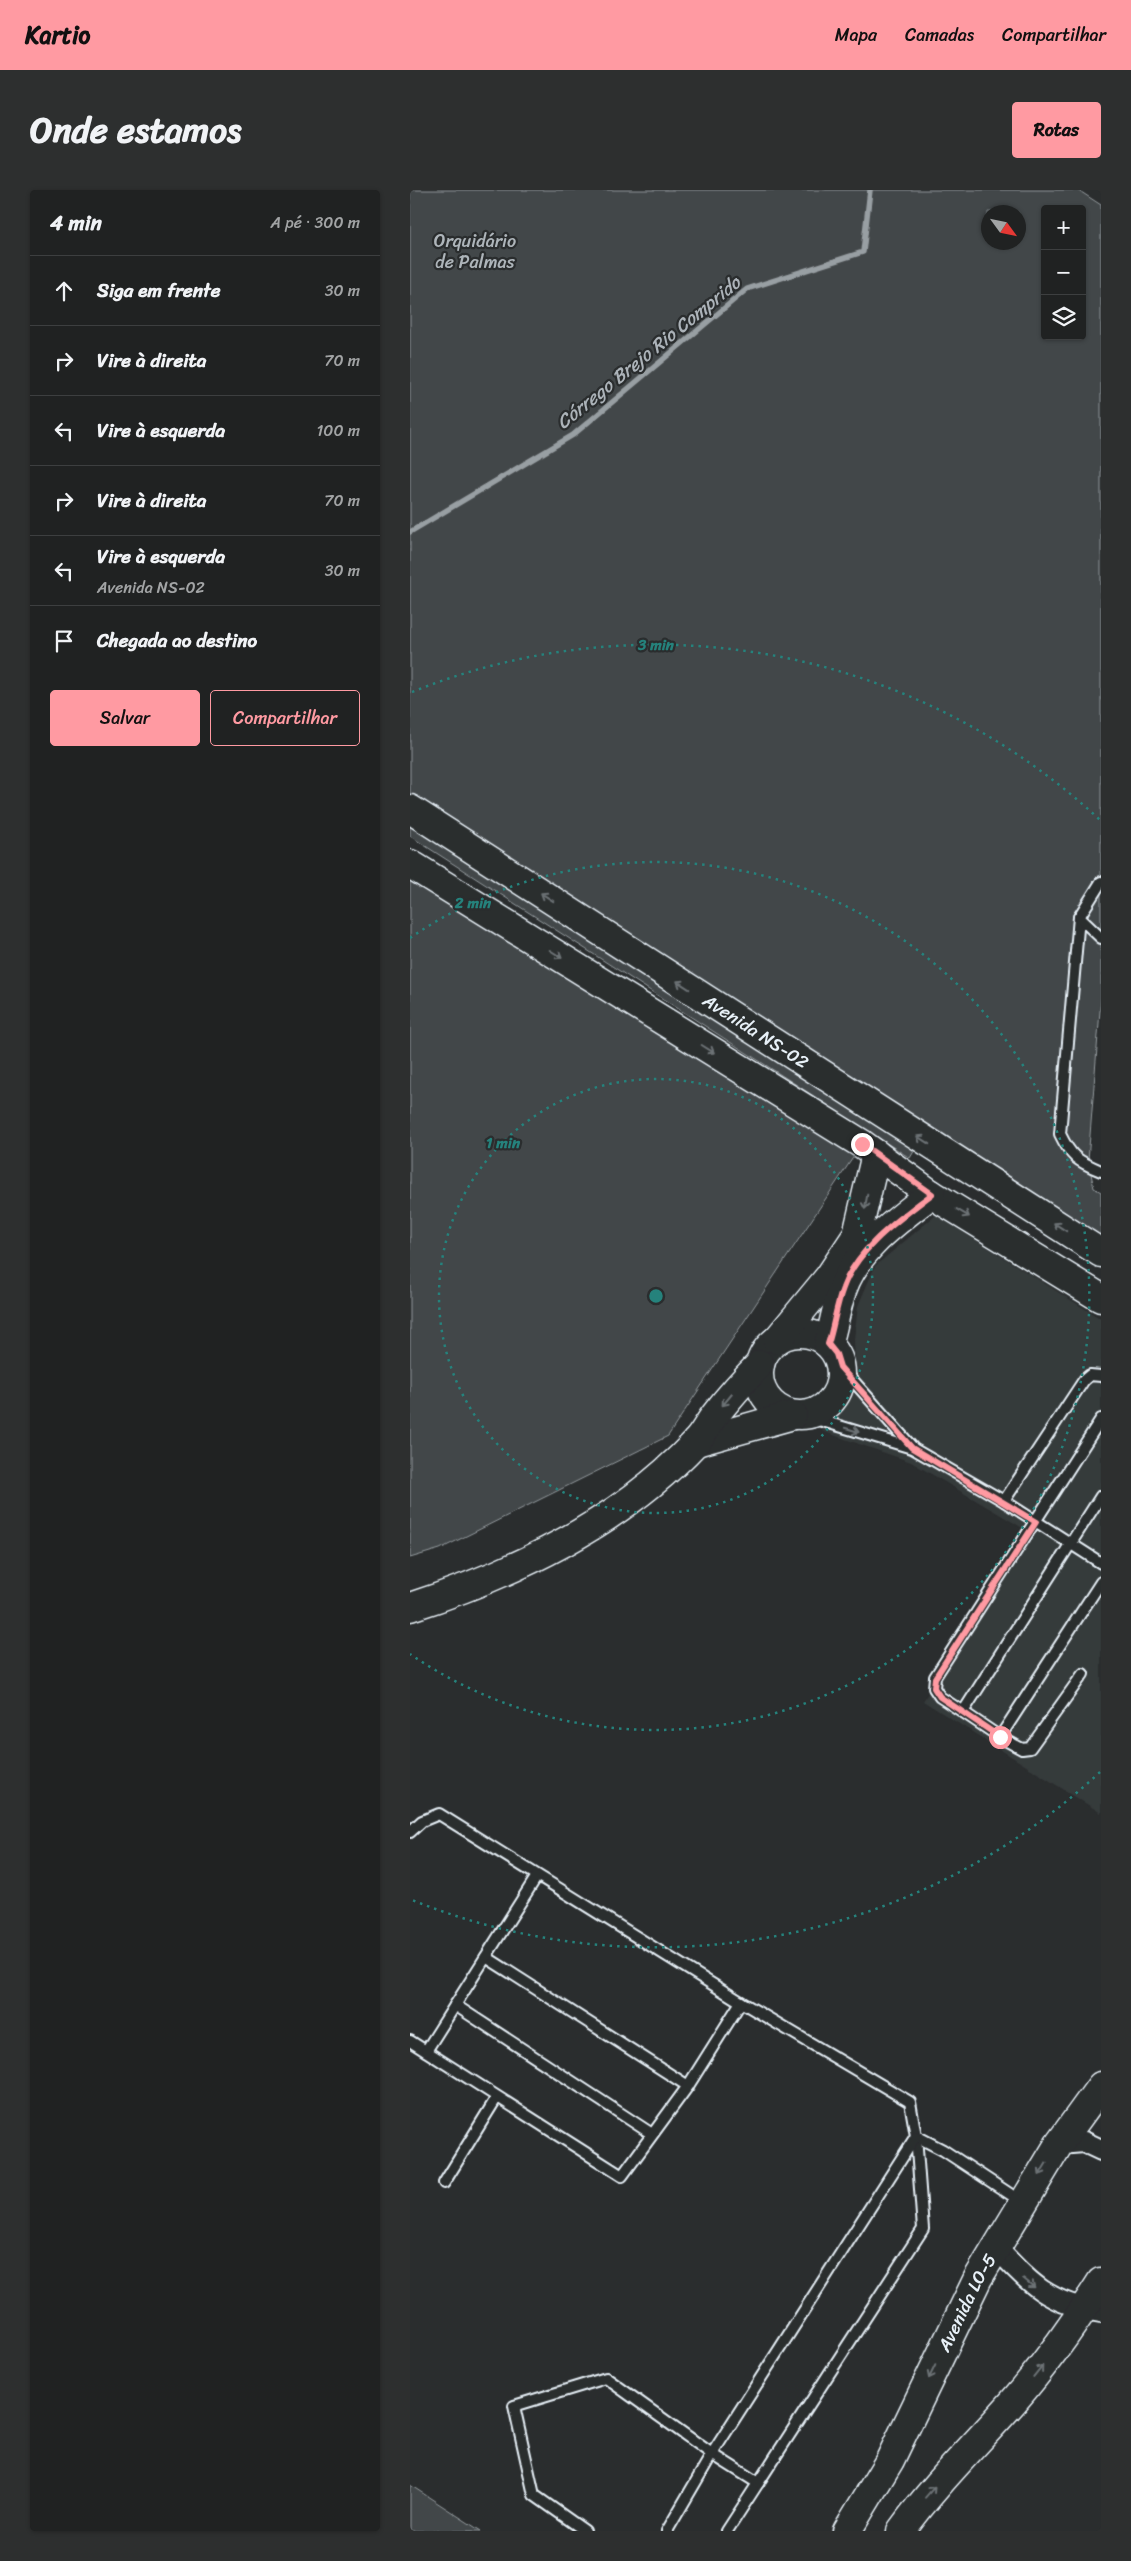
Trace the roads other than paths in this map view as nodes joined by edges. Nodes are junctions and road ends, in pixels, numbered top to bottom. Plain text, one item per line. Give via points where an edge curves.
1 (410, 810) edge
2 (410, 864) edge
3 (1101, 882) edge
4 (1079, 917) junction
5 (1101, 938) edge
6 (876, 1154) junction
7 (1101, 1171) edge
8 (932, 1194) junction
9 (1101, 1254) edge
10 (1101, 1298) edge
11 (777, 1340) junction
12 (834, 1355) junction
13 (760, 1364) junction
14 (1101, 1376) edge
15 (799, 1416) junction
16 (1101, 1419) edge
17 (696, 1442) junction
18 (912, 1448) junction
19 (1101, 1496) edge
20 (1004, 1501) junction
21 (1036, 1522) junction
22 (1070, 1543) junction
23 (1101, 1563) edge
24 (1101, 1582) edge
25 (410, 1607) edge
26 (1083, 1674) dead end
27 (963, 1712) junction
28 (1000, 1737) junction
29 (410, 1832) edge
30 (537, 1876) junction
31 (486, 1957) junction
32 (741, 2002) junction
33 (455, 2005) junction
34 (410, 2041) edge
35 (426, 2051) junction
36 (688, 2086) junction
37 (1101, 2086) edge
38 (497, 2097) junction
39 (652, 2134) junction
40 (916, 2136) junction
41 (1059, 2144) junction
42 (1101, 2150) edge
43 (444, 2183) dead end
44 (1023, 2202) junction
45 (996, 2248) junction
46 (1101, 2282) edge
47 (1092, 2310) edge
48 (712, 2454) junction
49 (758, 2482) junction
50 (585, 2531) edge
51 (667, 2531) edge
52 (727, 2531) edge
53 (847, 2531) edge
54 (900, 2531) edge

9 -> 1 street, Avenida NS-02
2 -> 6 street
3 - 4 lane
4 - 5 lane
4 - 7 lane via 1060,1134 1069,1152 1080,1162
6 - 8 street
6 -> 11 street via 857,1235 829,1277
8 -> 10 street
8 - 12 street via 875,1242 857,1262 842,1288
11 - 12 street via 798,1333 808,1334
11 - 13 street
12 - 15 street via 841,1380 837,1393 819,1411
12 - 18 lane
13 - 15 street via 759,1381 765,1397 777,1409
13 -> 17 street via 719,1410
14 - 20 lane via 1090,1375 1084,1380
15 - 17 street
15 -> 18 lane
16 - 21 lane
17 - 25 street via 658,1478 616,1510 558,1545 466,1589
18 - 20 lane
19 - 22 lane
20 - 21 lane
21 - 22 lane
21 - 27 lane via 935,1678 934,1688 940,1697
22 - 23 lane
22 - 27 lane
24 - 28 lane
26 - 28 lane via 1030,1748 1022,1749
27 - 28 lane
29 - 30 lane via 422,1821 439,1814
30 - 31 lane
30 - 32 lane
31 - 33 lane
31 - 36 lane
32 - 36 lane
32 - 40 lane via 910,2102
33 - 35 lane
33 - 39 lane
34 - 35 lane
35 - 38 lane
36 - 39 lane
37 - 41 street, Avenida LO-5
38 - 39 lane via 622,2176
38 - 43 lane
40 - 44 lane
40 - 48 lane
40 - 49 lane via 923,2228
41 - 42 street via 1084,2142
41 -> 44 street, Avenida LO-5
44 - 45 street, Avenida LO-5
45 -> 47 street via 1024,2279 1044,2294
45 -> 53 street, Avenida LO-5 via 978,2278 890,2460
46 - 47 street
54 -> 47 street via 926,2495 1013,2402
48 - 49 lane
48 - 50 lane via 606,2378 514,2406 534,2495
48 - 51 lane
49 - 52 lane

